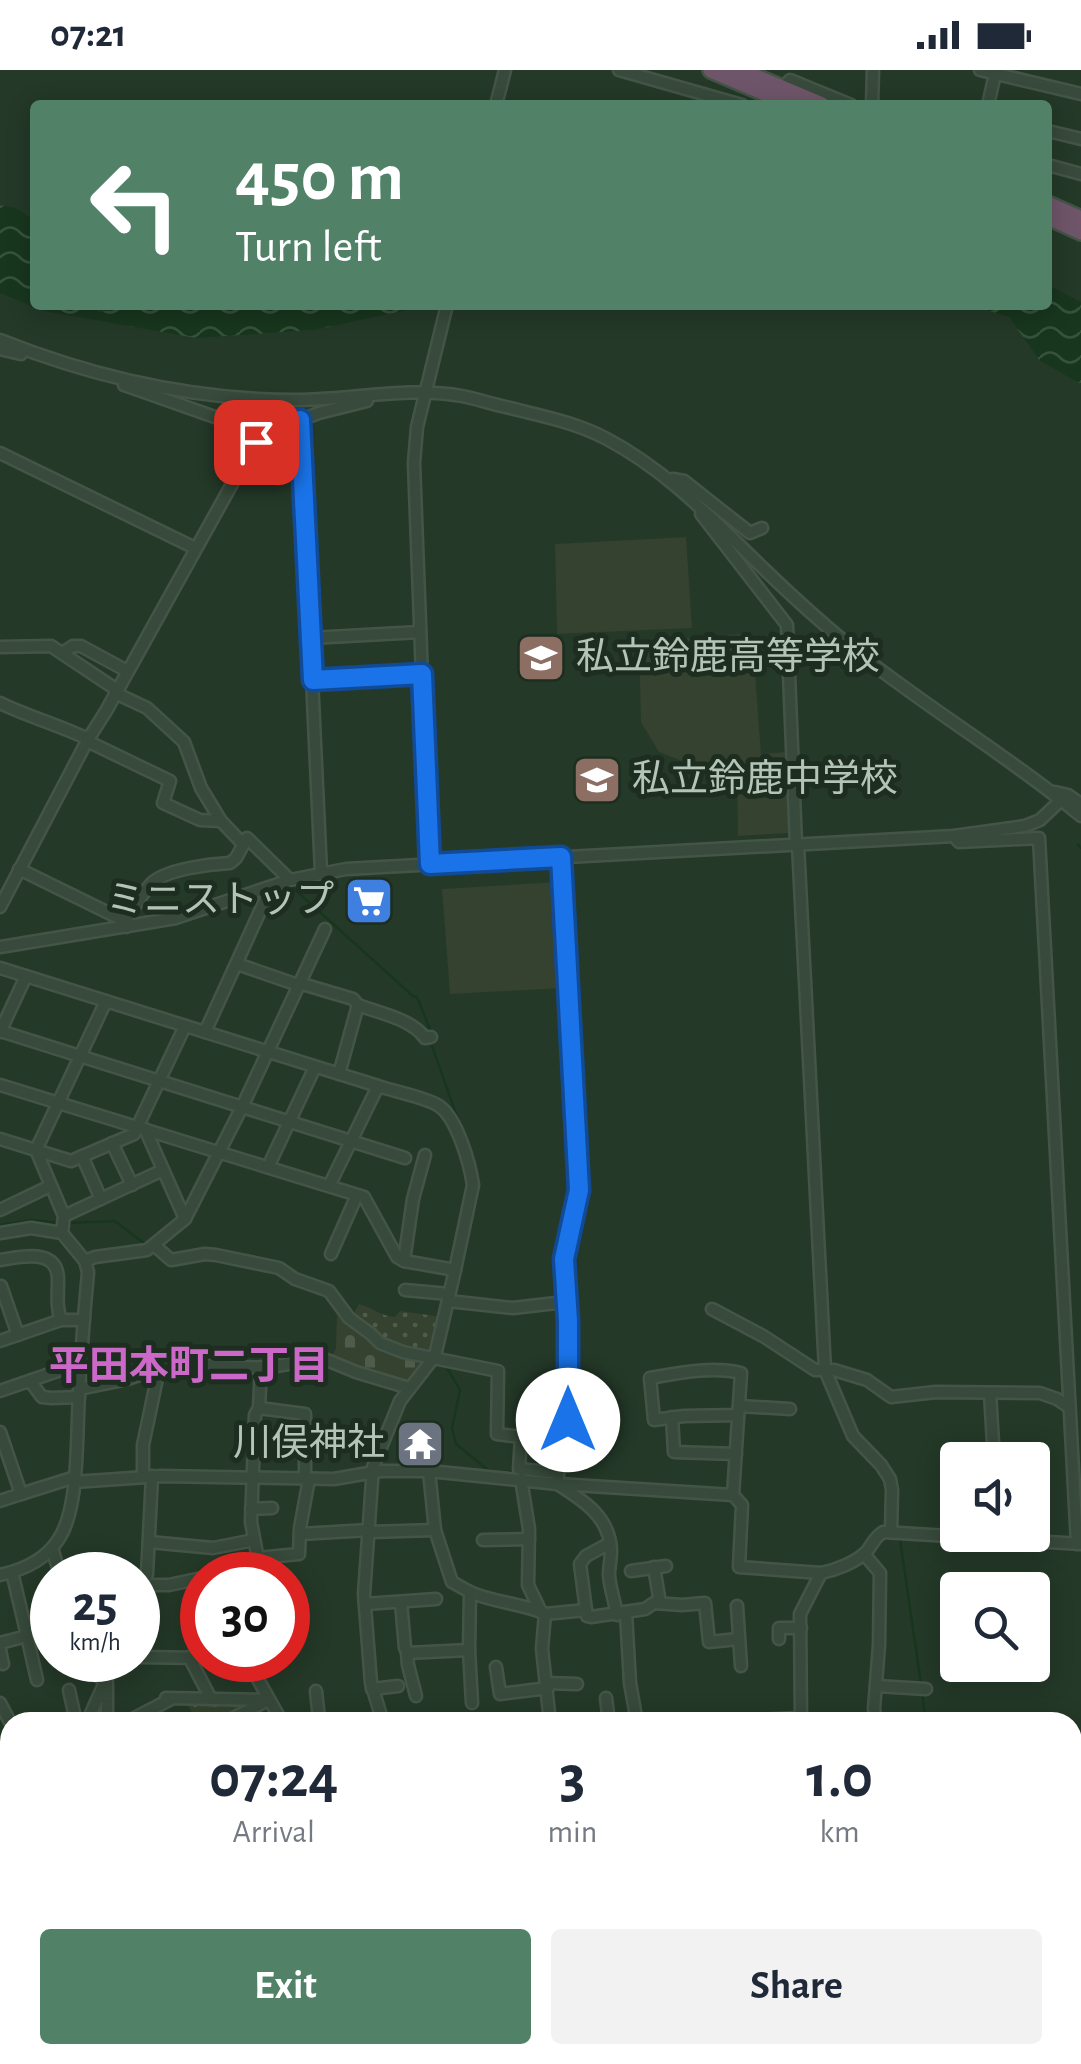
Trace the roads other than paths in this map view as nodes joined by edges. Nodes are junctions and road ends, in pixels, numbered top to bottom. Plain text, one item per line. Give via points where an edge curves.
1 (504, 70) edge
2 (619, 70) edge
3 (711, 70) edge
4 (739, 70) edge
5 (873, 70) edge
6 (980, 70) edge
7 (994, 74) junction
8 (782, 89) junction
9 (1081, 94) edge
10 (497, 100) edge
11 (724, 100) edge
12 (781, 100) edge
13 (810, 100) edge
14 (839, 100) edge
15 (872, 100) edge
16 (989, 100) edge
17 (1052, 133) edge
18 (1081, 139) edge
19 (1052, 166) edge
20 (1081, 174) edge
21 (1052, 206) edge
22 (1052, 219) edge
23 (1081, 219) edge
24 (1081, 232) edge
25 (446, 310) edge
26 (0, 340) edge
27 (0, 349) edge
28 (36, 354) junction
29 (116, 378) junction
30 (402, 392) junction
31 (426, 392) junction
32 (300, 420) junction
33 (263, 434) junction
34 (0, 453) edge
35 (668, 477) junction
36 (691, 497) junction
37 (762, 528) dead end
38 (195, 548) junction
39 (420, 632) junction
40 (311, 638) junction
41 (0, 647) edge
42 (65, 650) junction
43 (127, 671) junction
44 (422, 674) junction
45 (313, 680) junction
46 (117, 689) junction
47 (0, 703) edge
48 (87, 740) junction
49 (1049, 790) junction
50 (1062, 800) junction
51 (1081, 804) edge
52 (1081, 816) edge
53 (220, 820) junction
54 (954, 836) junction
55 (245, 840) junction
56 (797, 845) junction
57 (561, 857) junction
58 (430, 864) junction
59 (19, 869) junction
60 (321, 872) junction
61 (290, 880) junction
62 (266, 889) junction
63 (0, 908) edge
64 (125, 924) junction
65 (324, 929) dead end
66 (0, 947) edge
67 (237, 964) junction
68 (0, 968) edge
69 (26, 976) junction
70 (298, 984) junction
71 (106, 1001) junction
72 (358, 1005) junction
73 (185, 1026) junction
74 (0, 1031) edge
75 (204, 1032) junction
76 (428, 1038) dead end
77 (266, 1052) junction
78 (81, 1056) junction
79 (315, 1066) junction
80 (339, 1074) junction
81 (160, 1081) junction
82 (0, 1085) edge
83 (378, 1086) junction
84 (58, 1103) junction
85 (242, 1107) junction
86 (290, 1121) junction
87 (141, 1128) junction
88 (0, 1139) edge
89 (351, 1141) junction
90 (112, 1143) junction
91 (36, 1150) junction
92 (220, 1152) junction
93 (425, 1155) dead end
94 (76, 1158) junction
95 (405, 1158) dead end
96 (268, 1167) junction
97 (163, 1170) junction
98 (44, 1172) junction
99 (132, 1185) junction
100 (50, 1186) junction
101 (329, 1186) junction
102 (356, 1195) junction
103 (101, 1199) junction
104 (0, 1210) edge
105 (185, 1219) junction
106 (64, 1225) junction
107 (0, 1233) edge
108 (150, 1248) junction
109 (331, 1254) dead end
110 (0, 1260) edge
111 (85, 1261) junction
112 (404, 1262) junction
113 (455, 1270) junction
114 (1, 1286) edge
115 (405, 1290) dead end
116 (451, 1299) junction
117 (566, 1302) junction
118 (712, 1309) dead end
119 (61, 1320) junction
120 (84, 1320) junction
121 (18, 1335) junction
122 (0, 1341) edge
123 (437, 1359) junction
124 (81, 1363) junction
125 (262, 1367) junction
126 (159, 1370) junction
127 (825, 1370) junction
128 (30, 1380) junction
129 (409, 1388) junction
130 (0, 1391) edge
131 (79, 1393) junction
132 (990, 1393) junction
133 (259, 1408) junction
134 (790, 1409) dead end
135 (1073, 1409) edge
136 (739, 1411) junction
137 (672, 1417) junction
138 (0, 1432) edge
139 (993, 1442) edge
140 (736, 1454) junction
141 (429, 1471) junction
142 (373, 1473) junction
143 (252, 1476) junction
144 (148, 1477) junction
145 (558, 1478) junction
146 (307, 1479) junction
147 (74, 1480) junction
148 (520, 1480) junction
149 (21, 1494) junction
150 (733, 1495) junction
151 (1077, 1500) edge
152 (0, 1501) edge
153 (272, 1508) dead end
154 (251, 1509) junction
155 (435, 1530) junction
156 (370, 1531) junction
157 (887, 1532) junction
158 (300, 1534) junction
159 (940, 1534) edge
160 (529, 1539) junction
161 (254, 1540) junction
162 (484, 1540) dead end
163 (1050, 1541) edge
164 (148, 1542) junction
165 (610, 1543) junction
166 (1079, 1544) edge
167 (52, 1548) junction
168 (53, 1552) edge
169 (148, 1552) edge
170 (256, 1552) edge
171 (299, 1552) edge
172 (864, 1554) junction
173 (631, 1570) dead end
174 (821, 1573) junction
175 (6, 1574) edge
176 (470, 1592) junction
177 (436, 1599) dead end
178 (402, 1602) junction
179 (660, 1603) junction
180 (365, 1604) junction
181 (737, 1606) dead end
182 (586, 1610) junction
183 (543, 1613) junction
184 (622, 1614) junction
185 (801, 1628) junction
186 (30, 1631) edge
187 (26, 1632) junction
188 (738, 1639) junction
189 (779, 1639) dead end
190 (0, 1646) edge
191 (405, 1648) dead end
192 (30, 1649) edge
193 (469, 1650) junction
194 (3, 1664) dead end
195 (496, 1666) dead end
196 (741, 1666) dead end
197 (203, 1682) edge
198 (259, 1682) edge
199 (107, 1683) joint
200 (577, 1684) dead end
201 (547, 1685) junction
202 (398, 1686) dead end
203 (876, 1686) junction
204 (372, 1689) junction
205 (922, 1689) dead end
206 (69, 1690) dead end
207 (316, 1691) dead end
208 (416, 1696) dead end
209 (211, 1698) junction
210 (606, 1698) dead end
211 (269, 1700) junction
212 (472, 1703) dead end
213 (74, 1712) edge
214 (92, 1712) edge
215 (108, 1712) edge
216 (144, 1712) edge
217 (246, 1712) edge
218 (276, 1712) edge
219 (317, 1712) edge
220 (379, 1712) edge
221 (549, 1712) edge
222 (608, 1712) edge
223 (636, 1712) edge
224 (801, 1712) edge
225 (875, 1712) edge

1 - 10 street
2 - 11 street
3 - 12 highway
4 - 8 highway
5 - 15 street
6 - 7 street
7 - 9 street
7 - 16 street
8 - 13 highway
8 - 14 street via 790,80
17 - 18 street
19 - 20 street
21 - 23 highway
22 - 24 highway
25 - 31 street
26 - 28 street
27 - 28 street
28 - 29 street
29 - 30 street via 278,400
29 - 33 street
30 - 31 street
30 - 32 street
31 - 35 street via 574,424
31 - 39 street via 414,462
32 - 33 street
32 - 40 street
33 - 38 street
34 - 38 street
35 - 36 street
35 - 37 street via 684,481 750,533
36 - 49 street via 862,656
36 - 56 street via 788,624
38 - 43 street
39 - 40 street
39 - 44 street
40 - 45 street
41 - 42 street
42 - 43 street via 81,646
42 - 46 street
43 - 46 street
44 - 45 street
44 - 58 street
45 - 60 street
46 - 48 street
46 - 53 street via 184,742
47 - 48 street
48 - 53 street via 170,781 164,802 200,820
48 - 59 street
49 - 50 street
49 - 51 street
50 - 52 street
50 - 54 street via 1025,826
53 - 55 street
54 - 56 street
54 - 135 street via 959,842 1038,838
55 - 61 street
55 - 64 street via 230,863 187,868 154,882
56 - 57 street
56 - 127 street
57 - 58 street
57 - 117 street via 579,1185 564,1259
58 - 60 street
59 - 63 street
59 - 64 street
60 - 61 street
61 - 62 street
62 - 64 street via 194,913
62 - 67 street
64 - 66 street
65 - 70 street
67 - 70 street
67 - 75 street
68 - 69 street
69 - 71 street
69 - 74 street
70 - 72 street
70 - 77 street
71 - 73 street
71 - 78 street
72 - 76 street
72 - 80 street
73 - 75 street
73 - 81 street
74 - 78 street
75 - 77 street
77 - 79 street
77 - 85 street
78 - 81 street
78 - 84 street
79 - 80 street
79 - 86 street
80 - 83 street
81 - 85 street
81 - 87 street
82 - 84 street
83 - 89 street
83 - 113 street via 438,1105 459,1137 472,1185
84 - 87 street
84 - 91 street
85 - 86 street
85 - 92 street
86 - 89 street
86 - 96 street
87 - 90 street
87 - 92 street
87 - 97 street
88 - 91 street
89 - 95 street
89 - 101 street
90 - 94 street
90 - 99 street
91 - 94 street
91 - 98 street
92 - 96 street
92 - 105 street
93 - 112 street
94 - 98 street
94 - 103 street
96 - 101 street
97 - 99 street
97 - 105 street
98 - 100 street
99 - 103 street
100 - 104 street
100 - 106 street
101 - 102 street
102 - 109 street
102 - 112 street via 364,1197
103 - 106 street
105 - 108 street
106 - 107 street
106 - 111 street
108 - 111 street
108 - 123 street via 171,1260 206,1254 279,1268 288,1281 329,1291 380,1343
110 - 119 street via 41,1256 50,1262 58,1276
111 - 120 street
112 - 113 street
113 - 116 street
114 - 121 street
115 - 116 street
116 - 117 street via 513,1308
116 - 123 street
117 - 145 street via 568,1420
118 - 127 street
119 - 120 street
119 - 121 street
120 - 124 street
121 - 122 street
123 - 129 street
123 - 145 street via 498,1370 497,1434 521,1437 519,1469
124 - 128 street
124 - 131 street
125 - 126 street via 182,1364
125 - 129 street via 322,1358
125 - 133 street
126 - 131 street
126 - 144 street via 143,1445
127 - 132 street via 866,1380 896,1397
127 - 157 street via 853,1436 890,1480
128 - 130 street
128 - 131 street via 42,1396
129 - 142 street
131 - 147 street
132 - 135 street via 1040,1393
132 - 139 street
133 - 143 street
133 - 146 street via 305,1414
134 - 136 street
135 - 151 street
136 - 137 street
136 - 137 street via 741,1372 650,1378 654,1420
136 - 140 street
137 - 140 street via 674,1452
138 - 149 street
140 - 150 street
141 - 142 street
141 - 148 street
141 - 155 street
142 - 146 street
142 - 156 street
143 - 144 street
143 - 146 street
143 - 154 street
144 - 147 street
144 - 164 street
145 - 148 street
145 - 150 street
145 - 165 street via 591,1506
146 - 158 street
147 - 149 street
147 - 167 street via 68,1520
148 - 160 street
149 - 152 street
150 - 174 street via 742,1505 739,1567
151 - 166 street
153 - 154 street
154 - 161 street
155 - 156 street
155 - 176 street via 452,1582
156 - 158 street
156 - 180 street
157 - 159 street
157 - 172 street
158 - 171 street
160 - 162 street
160 - 183 street via 528,1585
161 - 164 street via 214,1548
161 - 170 street
163 - 166 street
164 - 169 street
165 - 182 street via 580,1564
165 - 184 street via 609,1573
167 - 168 street
167 - 175 street
172 - 174 street
172 - 203 street via 880,1573
173 - 179 street via 660,1566
174 - 185 street via 800,1614
175 - 187 street
176 - 183 street
176 - 193 street
177 - 178 street
178 - 180 street
178 - 191 street
179 - 184 street
179 - 188 street via 705,1603 709,1642
180 - 204 street
181 - 188 street
182 - 183 street
182 - 184 street via 591,1617
183 - 201 street
184 - 223 street
185 - 189 street via 779,1628
185 - 224 street
186 - 187 street
187 - 190 street
187 - 192 street
188 - 196 street
190 - 194 street
193 - 208 street via 407,1653
193 - 212 street
195 - 201 street via 500,1694
197 - 209 street
198 - 211 street
199 - 214 street
199 - 215 street
200 - 201 street
201 - 221 street
202 - 204 street
203 - 205 street
203 - 225 street
204 - 220 street
206 - 213 street
207 - 219 street
209 - 211 street
209 - 216 street via 169,1698
210 - 222 street
211 - 217 street
211 - 218 street

